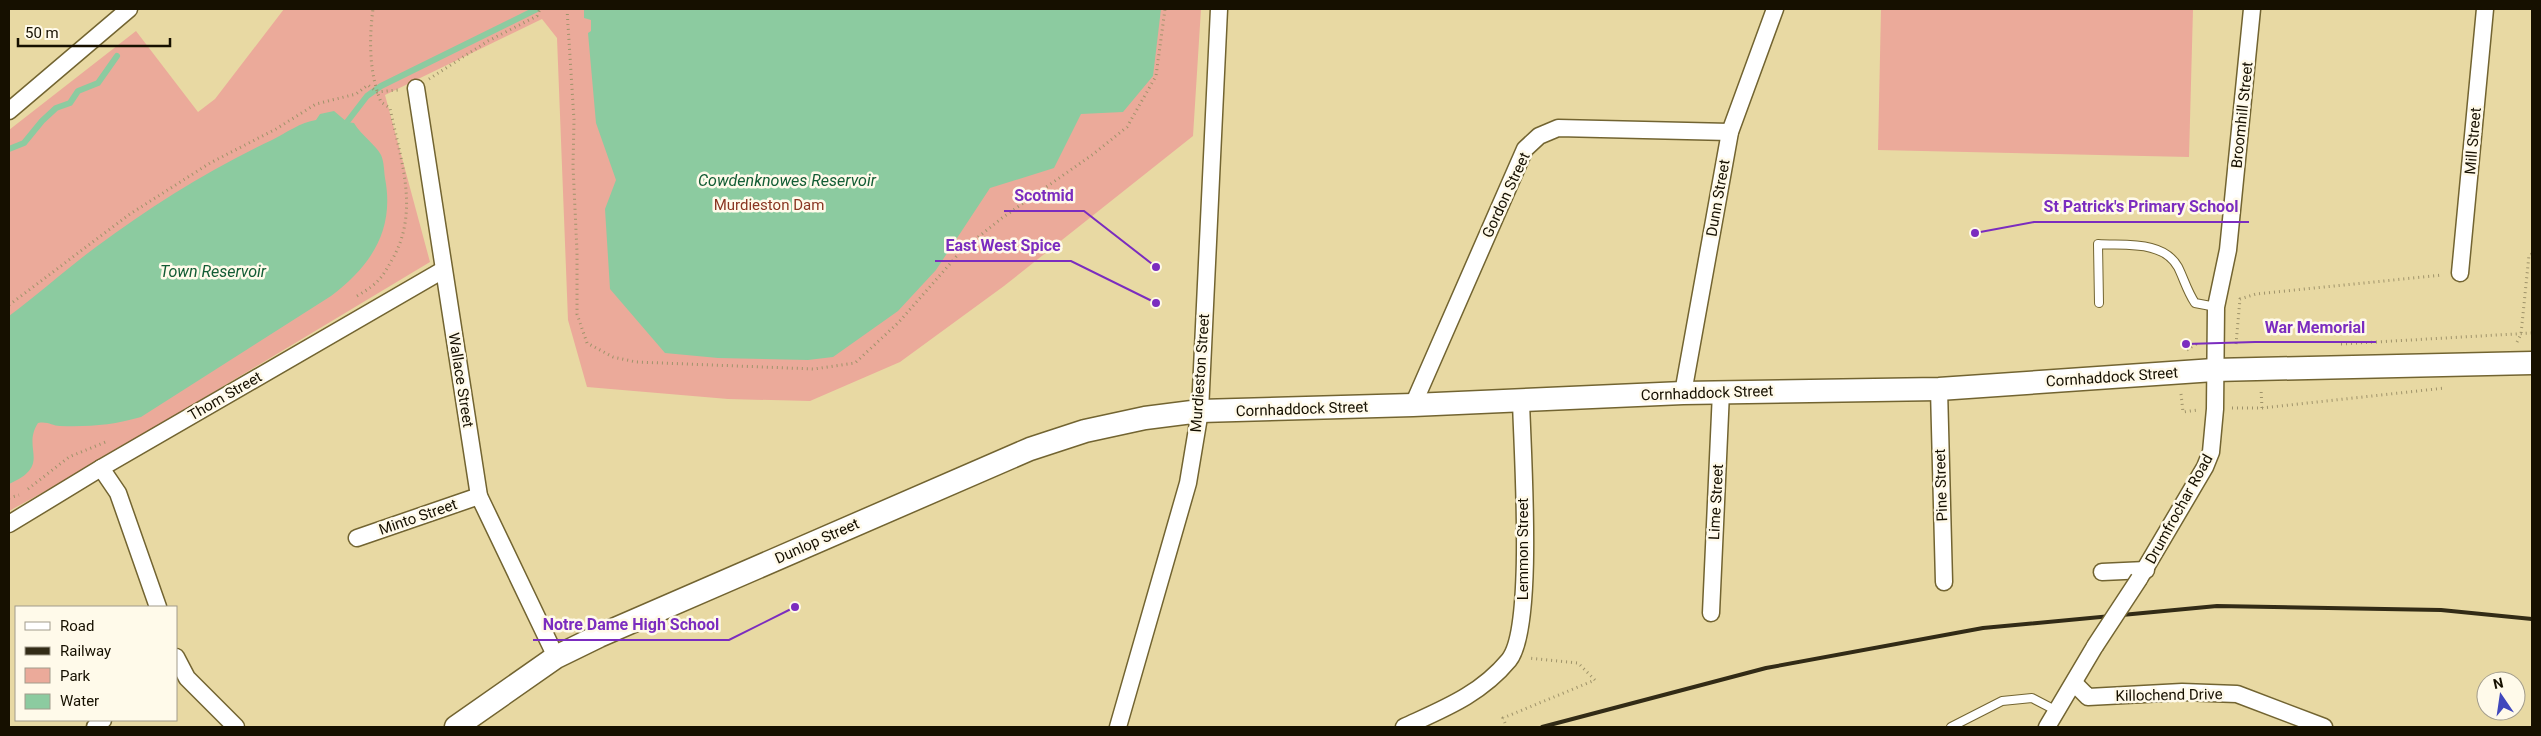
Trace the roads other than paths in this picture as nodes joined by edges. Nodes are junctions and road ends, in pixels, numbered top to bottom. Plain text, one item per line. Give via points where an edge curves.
1 (129, 9) edge
2 (1219, 9) edge
3 (1775, 9) edge
4 (2252, 9) edge
5 (2485, 9) edge
6 (416, 88) road end
7 (9, 111) edge
8 (1730, 132) junction
9 (443, 270) junction
10 (2460, 273) road end
11 (2099, 304) dead end
12 (2216, 307) junction
13 (2532, 363) edge
14 (2214, 370) junction
15 (1938, 389) junction
16 (1721, 392) junction
17 (1683, 393) junction
18 (1522, 400) junction
19 (1413, 405) junction
20 (1200, 411) junction
21 (101, 468) junction
22 (478, 496) junction
23 (9, 524) edge
24 (357, 538) dead end
25 (2102, 572) dead end
26 (2142, 574) junction
27 (1944, 582) dead end
28 (158, 606) edge
29 (1711, 612) dead end
30 (556, 657) junction
31 (178, 661) edge
32 (2074, 683) junction
33 (2057, 711) junction
34 (236, 727) edge
35 (456, 727) edge
36 (1118, 727) edge
37 (1404, 727) edge
38 (1951, 727) edge
39 (2046, 727) edge
40 (2324, 727) edge

1 - 7 street
2 - 20 street, Murdieston Street
3 - 8 street, Dunn Street
4 - 12 street, Broomhill Street via 2228,250
5 - 10 street, Mill Street
6 - 9 street, Wallace Street
8 - 17 street, Dunn Street
8 - 19 street, Gordon Street via 1558,128 1539,136 1525,149
9 - 21 street, Thom Street
9 - 22 street, Wallace Street
11 - 12 lane via 2098,244 2154,247 2170,257 2195,303
12 - 14 street, Broomhill Street
13 - 14 main road
14 - 15 main road, Cornhaddock Street
14 - 26 street, Drumfrochar Road via 2211,452
15 - 16 main road, Cornhaddock Street
15 - 27 street, Pine Street
16 - 17 main road, Cornhaddock Street
16 - 29 street, Lime Street
17 - 18 main road, Cornhaddock Street
18 - 19 main road, Cornhaddock Street
18 - 37 street, Lemmon Street via 1525,593 1519,636 1510,659 1470,696
19 - 20 main road, Cornhaddock Street
20 - 30 main road, Dunlop Street via 1144,418 1084,431 1030,448
20 - 36 street, Murdieston Street via 1188,483
21 - 23 street, Thom Street
21 - 28 street via 118,493
22 - 24 street, Minto Street
22 - 30 street, Wallace Street
25 - 26 street
26 - 32 street, Drumfrochar Road, bridge
30 - 35 main road, Dunlop Street
31 - 34 street via 187,678
32 - 33 street, Drumfrochar Road
32 - 40 street, Killochend Drive via 2088,697 2182,692 2237,694
33 - 38 lane via 2032,698 2002,700
33 - 39 street, Drumfrochar Road

